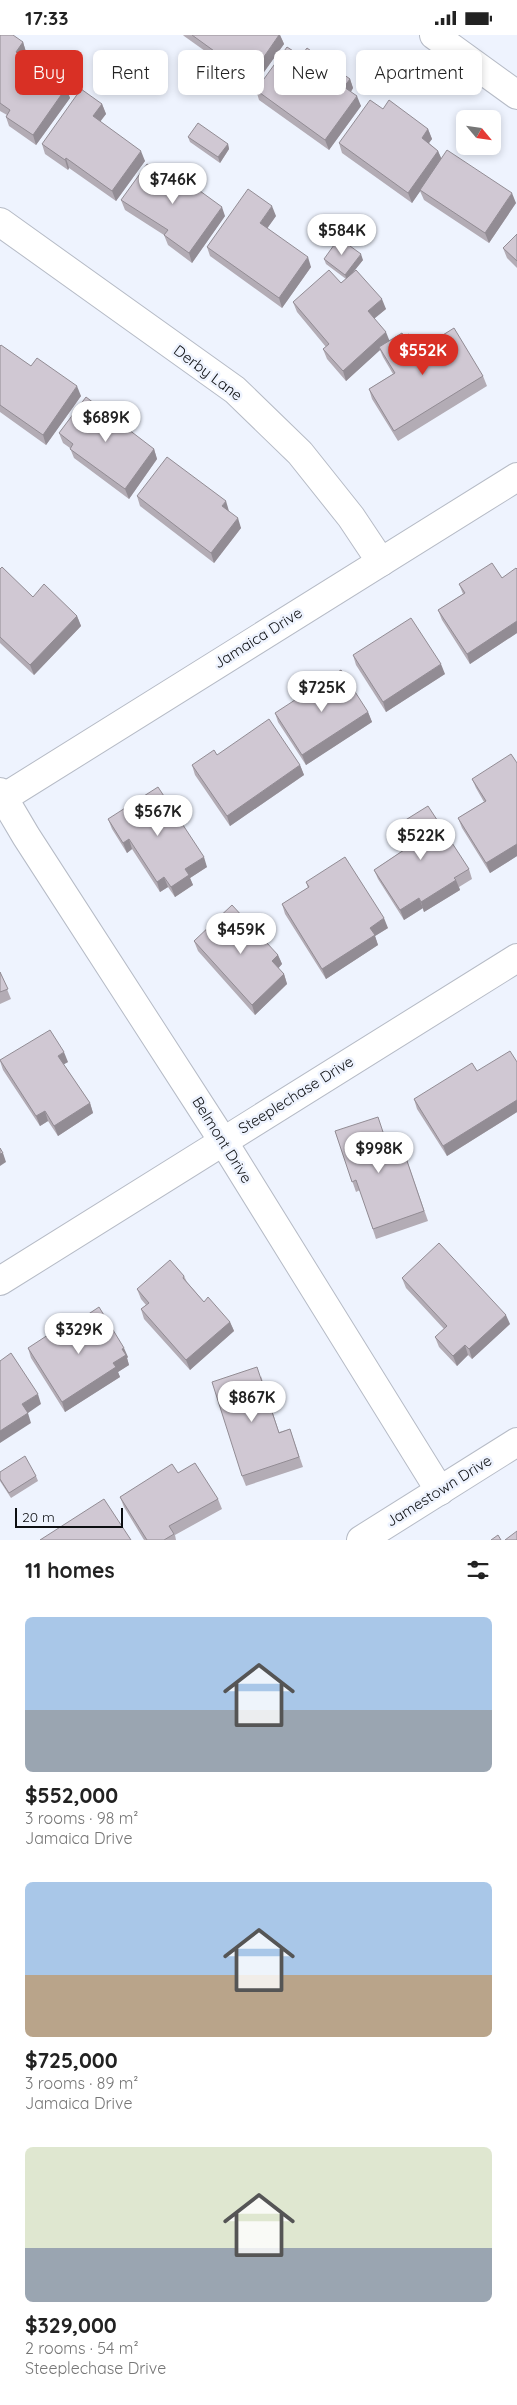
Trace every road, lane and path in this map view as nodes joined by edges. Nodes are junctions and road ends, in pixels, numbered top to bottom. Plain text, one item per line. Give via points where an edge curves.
1 (434, 35) edge
2 (517, 95) edge
3 (0, 222) edge
4 (517, 477) edge
5 (380, 562) junction
6 (1, 797) edge
7 (517, 958) edge
8 (223, 1141) junction
9 (0, 1281) edge
10 (517, 1443) edge
11 (440, 1491) junction
12 (361, 1540) edge

1 - 2 street
3 - 5 street, Derby Lane via 234,390 300,453 351,517
4 - 5 street, Jamaica Drive
5 - 6 street, Jamaica Drive
6 - 8 street, Belmont Drive
7 - 8 street, Steeplechase Drive
8 - 9 street, Steeplechase Drive
8 - 11 street, Belmont Drive
10 - 11 street, Jamestown Drive
11 - 12 street, Jamestown Drive

